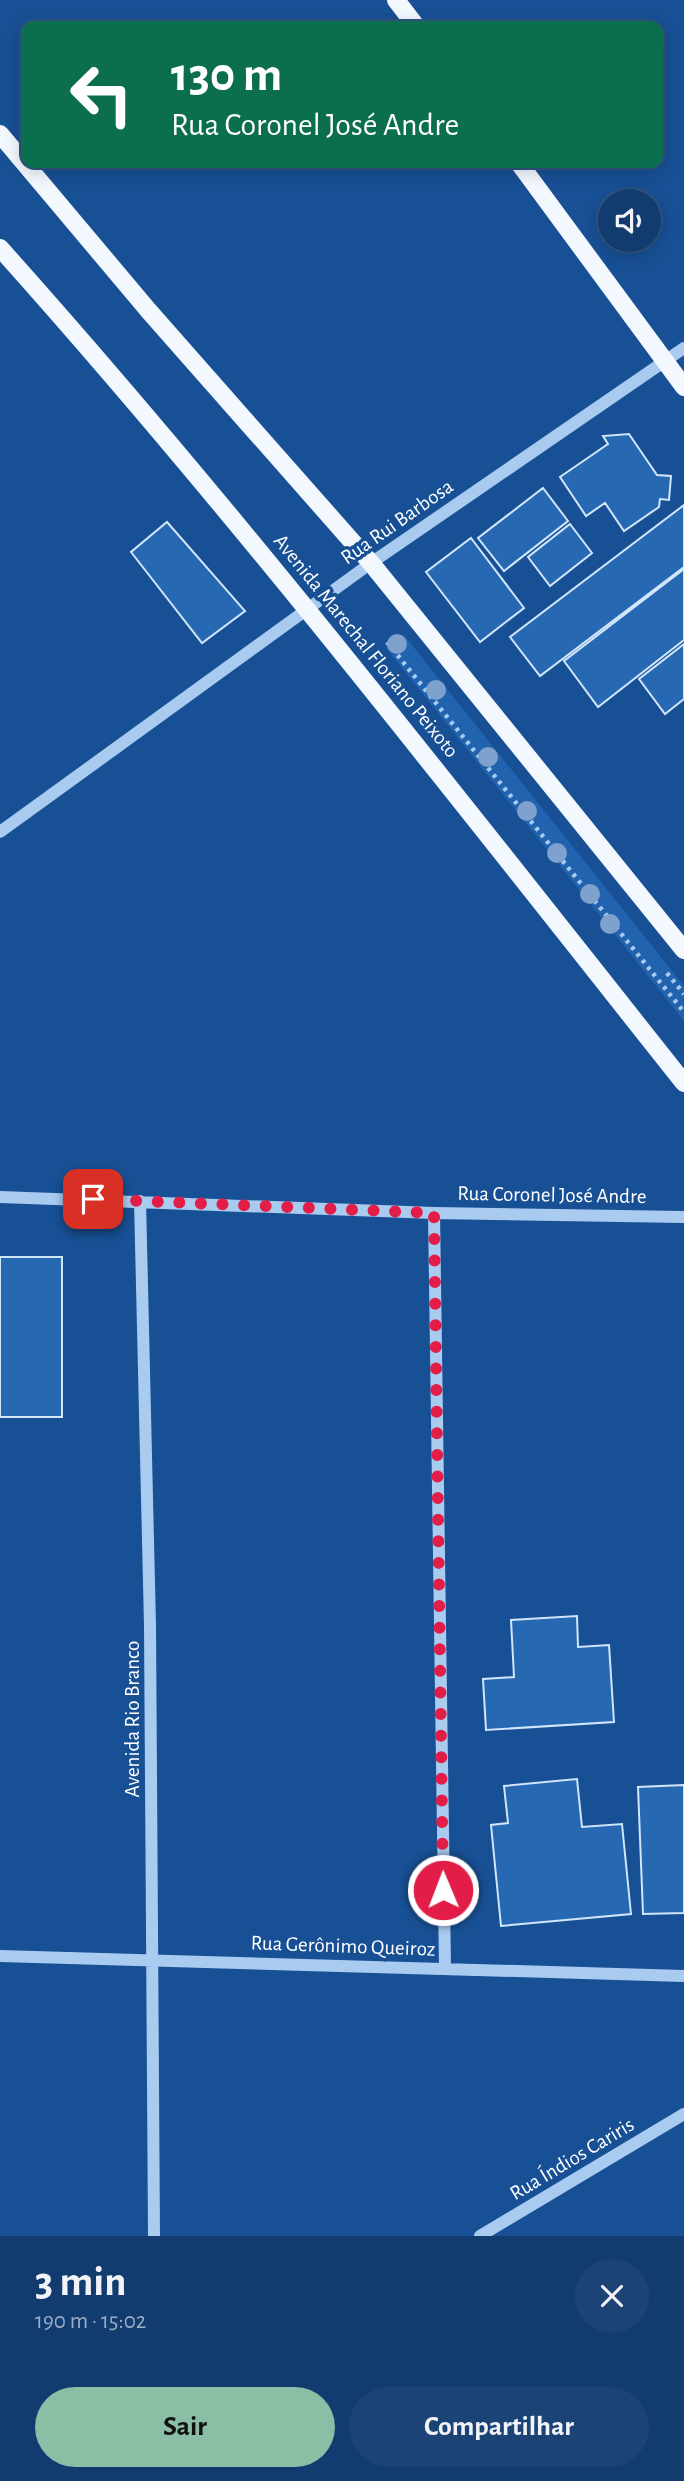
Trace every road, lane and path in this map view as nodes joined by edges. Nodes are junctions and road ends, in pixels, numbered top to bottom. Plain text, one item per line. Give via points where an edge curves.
1 (396, 0) edge
2 (412, 21) edge
3 (0, 134) edge
4 (21, 159) edge
5 (29, 168) edge
6 (523, 168) edge
7 (0, 248) edge
8 (684, 348) edge
9 (665, 361) junction
10 (684, 387) edge
11 (371, 563) junction
12 (307, 608) junction
13 (387, 642) dead end
14 (0, 832) edge
15 (684, 950) edge
16 (684, 1012) edge
17 (684, 1083) edge
18 (0, 1197) edge
19 (140, 1201) junction
20 (434, 1213) junction
21 (684, 1217) edge
22 (0, 1956) edge
23 (153, 1960) junction
24 (445, 1968) junction
25 (684, 1976) edge
26 (684, 2114) edge
27 (154, 2236) edge
28 (480, 2236) edge

1 - 2 main road
3 - 4 main road
5 - 11 main road
6 - 9 main road
7 - 12 main road, Avenida Marechal Floriano Peixoto via 127,390
8 - 9 street, Rua Rui Barbosa
9 - 10 main road
9 - 11 street, Rua Rui Barbosa
11 - 12 street, Rua Rui Barbosa
11 - 15 main road
12 - 14 street, Rua Rui Barbosa
12 - 17 main road, Avenida Marechal Floriano Peixoto
13 - 16 path
18 - 19 street, Rua Coronel José Andre
19 - 20 street, Rua Coronel José Andre
19 - 23 street, Avenida Rio Branco
20 - 21 street, Rua Coronel José Andre
20 - 24 street
22 - 23 street, Rua Gerônimo Queiroz
23 - 24 street, Rua Gerônimo Queiroz
23 - 27 street, Avenida Rio Branco
24 - 25 street, Rua Gerônimo Queiroz
26 - 28 street, Rua Índios Cariris

